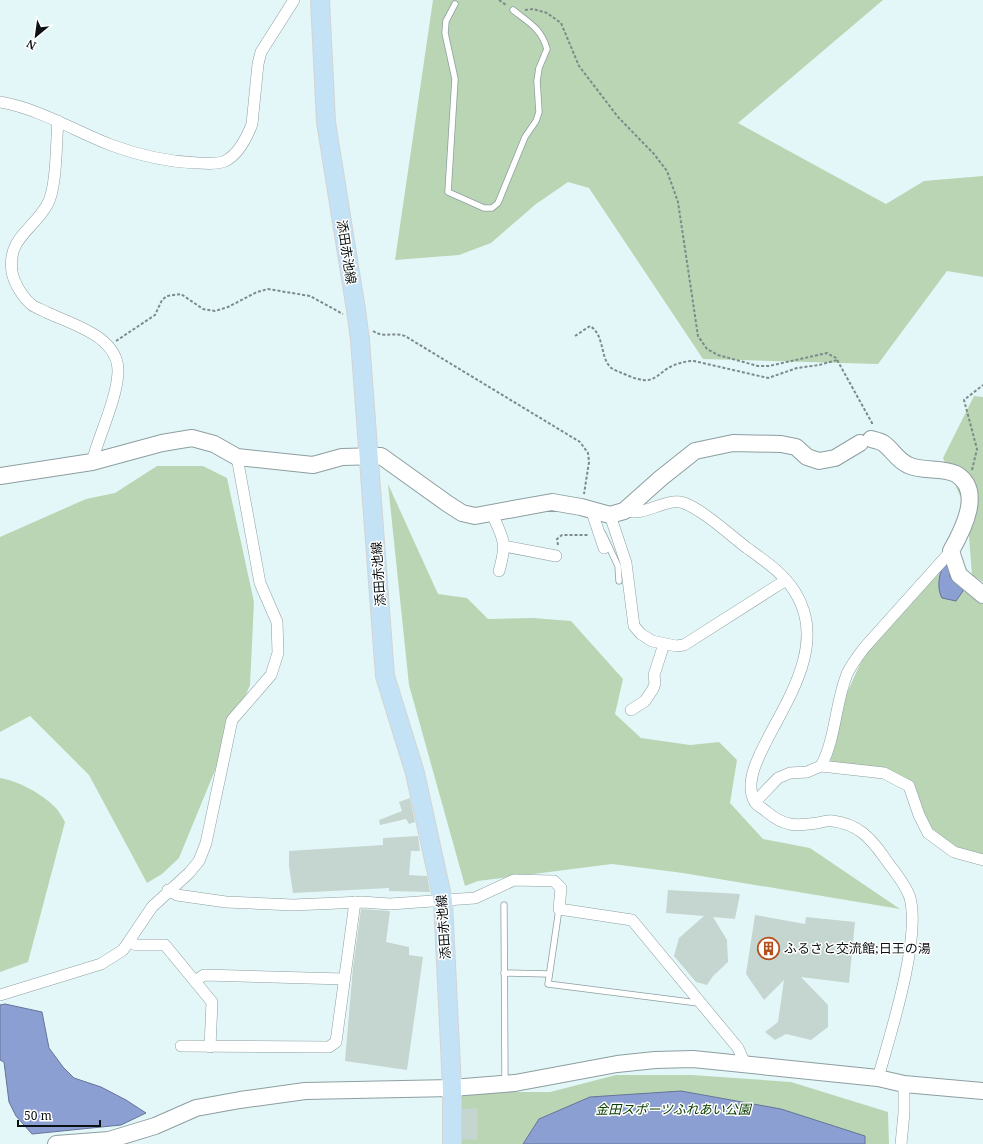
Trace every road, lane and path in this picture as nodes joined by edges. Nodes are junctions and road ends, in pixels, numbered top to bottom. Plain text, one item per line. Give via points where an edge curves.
1 (294, 0) edge
2 (320, 0) edge
3 (499, 0) edge
4 (455, 4) dead end
5 (513, 10) junction
6 (0, 102) edge
7 (58, 121) junction
8 (575, 336) dead end
9 (837, 360) junction
10 (983, 385) edge
11 (866, 441) junction
12 (369, 456) junction
13 (238, 457) junction
14 (92, 462) junction
15 (0, 476) edge
16 (970, 483) junction
17 (492, 514) junction
18 (605, 514) junction
19 (600, 535) junction
20 (504, 546) junction
21 (604, 548) dead end
22 (952, 551) junction
23 (556, 556) joint
24 (498, 571) dead end
25 (786, 580) junction
26 (619, 581) dead end
27 (983, 595) edge
28 (664, 644) junction
29 (631, 710) dead end
30 (820, 766) junction
31 (755, 802) junction
32 (983, 860) edge
33 (168, 890) junction
34 (443, 901) junction
35 (355, 902) junction
36 (504, 905) dead end
37 (559, 909) junction
38 (130, 942) junction
39 (504, 973) junction
40 (549, 974) junction
41 (344, 979) junction
42 (195, 981) junction
43 (0, 996) edge
44 (698, 1003) junction
45 (181, 1046) dead end
46 (210, 1047) junction
47 (746, 1066) junction
48 (878, 1078) junction
49 (505, 1084) junction
50 (904, 1084) junction
51 (452, 1088) junction
52 (983, 1092) edge
53 (56, 1144) edge
54 (452, 1144) edge
55 (901, 1144) edge

1 - 7 street via 261,52 252,124 237,151 226,161 179,162 111,145
2 - 12 main road, 添田赤池線, bridge via 326,122 360,340
3 - 5 path
4 - 5 lane via 446,21 445,33 455,79 448,192 484,208 492,208 498,203 525,137 539,112 537,81 547,49 543,37 536,28
5 - 9 path via 533,9 547,13 560,23 579,66 618,117 667,171 678,202 698,336 707,349 718,355 758,366 769,366 827,353
6 - 7 street
7 - 14 street via 52,195 40,216 14,247 11,257 12,273 21,292 32,305 91,333 105,342 114,355 118,370 116,387
8 - 9 path via 590,326 595,329 611,369 644,380 685,361 768,378 798,368
9 - 11 path via 872,423
10 - 16 path via 964,400 977,449
11 - 16 street via 883,444 895,457 909,466 956,474
11 - 18 street via 836,458 819,461 807,457 796,447 781,444 733,443 695,451 661,478
12 - 13 street via 342,457 313,465
12 - 17 street via 381,456 462,513 475,516
12 - 34 main road, 添田赤池線 via 385,676 414,772
13 - 14 street via 214,444 192,438 162,443
13 - 33 street via 260,583 277,622 278,653 271,675 232,720 206,842 199,861
14 - 15 street
16 - 22 street via 977,500 974,511
17 - 18 street via 552,502
17 - 20 street
18 - 19 street
18 - 25 street via 637,512 668,503 682,502 697,510 775,568
18 - 26 lane via 608,542
18 - 28 street via 626,563 634,626 647,638
19 - 21 street
19 - 23 path via 562,535 557,539
20 - 23 street
20 - 24 street
22 - 27 street via 959,575
22 - 30 street via 853,663 847,675 828,753
25 - 28 street via 684,645
25 - 31 street via 796,593 806,618 807,649 796,685 754,767 750,785
28 - 29 street via 654,675 653,689 645,701
30 - 31 street via 807,772 790,773 778,778
30 - 32 street via 884,773 909,786 928,833 954,852
31 - 48 street via 775,818 794,826 831,820 852,825 862,831 874,843 909,896 913,913 905,973
33 - 35 street via 177,894 226,902 293,905
33 - 38 street via 152,907
34 - 35 street via 390,904
34 - 37 street via 475,898 514,880 554,880 561,888
34 - 51 main road, 添田赤池線
35 - 41 street
36 - 39 lane
37 - 40 lane
37 - 44 street via 632,920
38 - 42 street via 136,945 165,945
38 - 43 street via 123,950 101,964
39 - 40 lane
39 - 49 lane
40 - 44 lane via 548,984
41 - 42 street via 204,975
41 - 46 street via 336,1042 329,1047
42 - 46 street via 212,1002
44 - 47 street via 738,1048
45 - 46 street
47 - 48 street
47 - 49 street via 693,1060 654,1060
48 - 50 street
49 - 51 street
50 - 52 street
50 - 55 street
51 - 53 street via 305,1091 262,1097 196,1108 155,1126 108,1140
51 - 54 main road, 添田赤池線

